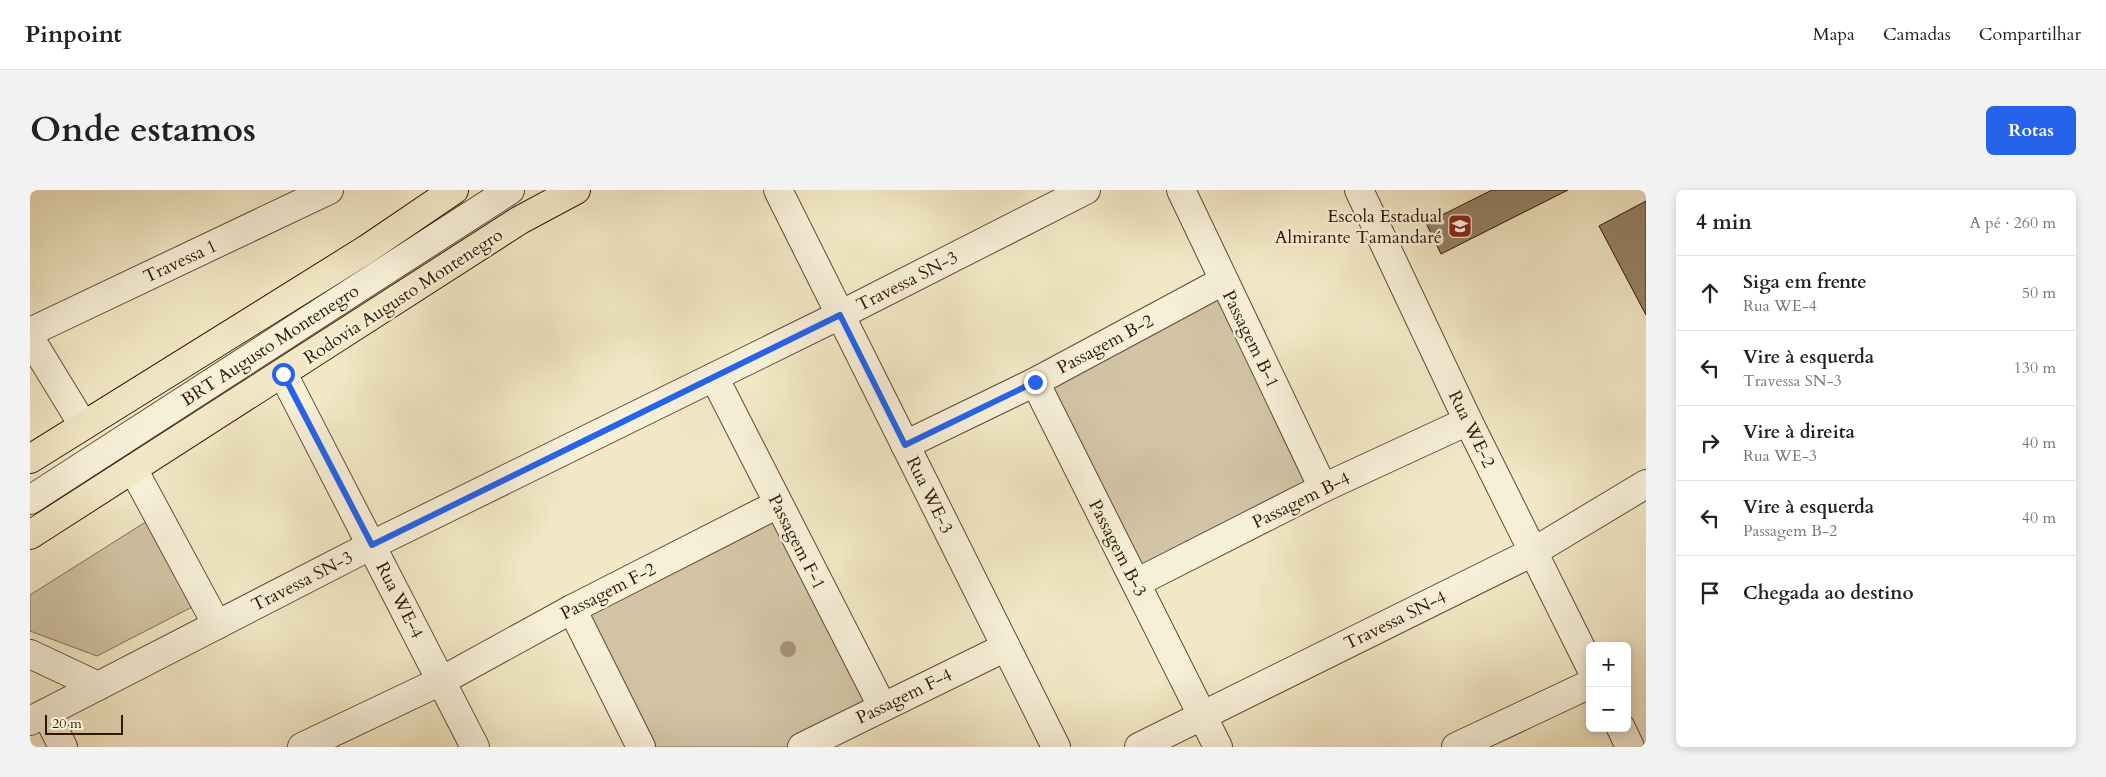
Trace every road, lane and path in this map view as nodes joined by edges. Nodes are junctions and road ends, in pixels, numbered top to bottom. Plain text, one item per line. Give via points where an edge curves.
1 (329, 190) edge
2 (510, 190) edge
3 (576, 190) edge
4 (778, 190) edge
5 (1086, 190) edge
6 (1181, 190) edge
7 (1359, 190) edge
8 (444, 192) edge
9 (1223, 281) junction
10 (840, 315) junction
11 (30, 332) edge
12 (30, 338) edge
13 (283, 374) junction
14 (714, 377) junction
15 (1035, 382) junction
16 (1468, 421) junction
17 (83, 425) junction
18 (905, 445) junction
19 (30, 459) edge
20 (133, 469) junction
21 (1646, 484) edge
22 (1322, 488) junction
23 (30, 500) edge
24 (778, 504) junction
25 (30, 535) edge
26 (372, 545) junction
27 (1533, 552) junction
28 (1136, 583) junction
29 (572, 609) junction
30 (217, 625) junction
31 (1006, 646) junction
32 (30, 654) edge
33 (1586, 658) edge
34 (441, 681) junction
35 (98, 686) junction
36 (1586, 686) edge
37 (882, 706) junction
38 (1203, 715) junction
39 (38, 717) edge
40 (1622, 732) edge
41 (311, 745) edge
42 (1462, 746) edge
43 (63, 747) edge
44 (475, 747) edge
45 (641, 747) edge
46 (802, 747) edge
47 (1056, 747) edge
48 (1140, 747) edge
49 (1218, 747) edge
50 (1630, 747) edge

1 - 11 street, Travessa 1
2 - 23 street, BRT Augusto Montenegro
3 - 13 main road, Rodovia Augusto Montenegro via 520,220
4 - 10 street, Rua WE-3
5 - 10 street, Travessa SN-3
6 - 9 street, Passagem B-1
7 - 16 street, Rua WE-2
8 - 17 main road via 368,248
9 - 15 street, Passagem B-2
9 - 22 street, Passagem B-1
10 - 14 street, Travessa SN-3
10 - 18 street, Rua WE-3
12 - 17 street
13 - 20 main road, Rodovia Augusto Montenegro
13 - 26 street, Rua WE-4
14 - 24 street, Passagem F-1
14 - 26 street, Travessa SN-3
15 - 18 street, Passagem B-2
15 - 28 street, Passagem B-3
16 - 22 street, Passagem B-4
16 - 27 street, Rua WE-2
17 - 19 main road
18 - 31 street, Rua WE-3
20 - 25 main road, Rodovia Augusto Montenegro
20 - 30 street
21 - 27 street, Travessa SN-4
22 - 28 street, Passagem B-4
24 - 29 street, Passagem F-2
24 - 37 street, Passagem F-1
26 - 30 street, Travessa SN-3
26 - 34 street, Rua WE-4
27 - 33 street, Rua WE-2
27 - 38 street, Travessa SN-4
28 - 38 street, Passagem B-3
29 - 34 street, Passagem F-2
29 - 45 street
30 - 35 street, Travessa SN-3
31 - 37 street, Passagem F-4
31 - 47 street, Rua WE-3
32 - 35 street
34 - 41 street, Passagem F-2
34 - 44 street, Rua WE-4
35 - 39 street, Travessa SN-3
36 - 42 street
37 - 46 street, Passagem F-4
38 - 48 street, Travessa SN-4
38 - 49 street, Passagem B-3
39 - 43 street
40 - 50 street

